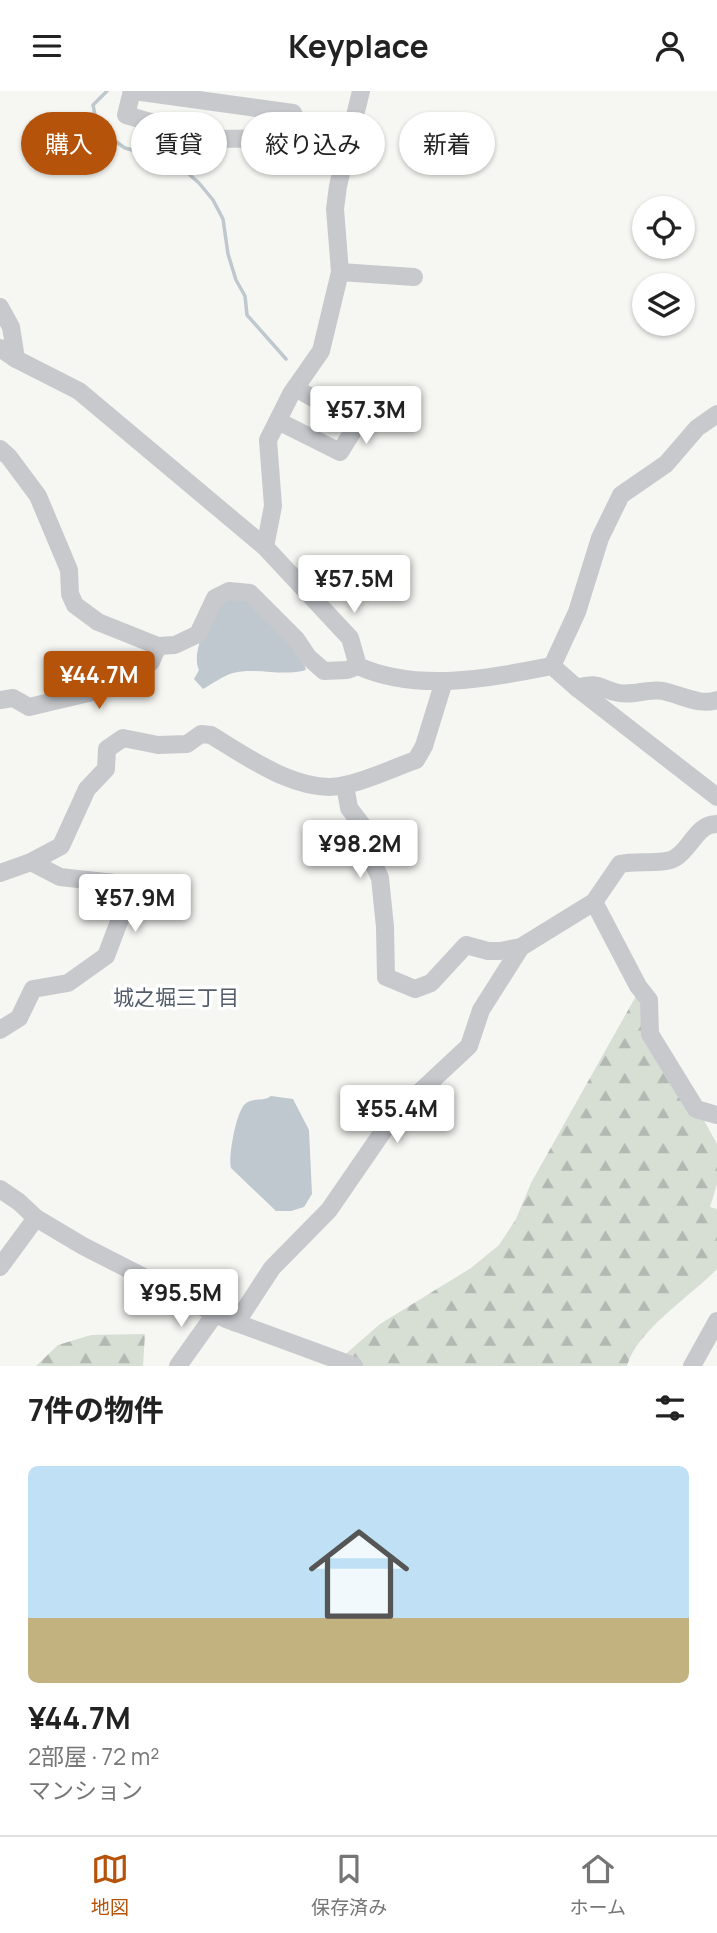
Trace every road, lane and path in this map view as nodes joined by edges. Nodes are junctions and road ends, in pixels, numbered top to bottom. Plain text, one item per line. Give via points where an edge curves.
1 (133, 91) edge
2 (361, 91) edge
3 (171, 93) edge
4 (287, 112) edge
5 (356, 112) edge
6 (241, 139) edge
7 (341, 175) edge
8 (340, 272) junction
9 (414, 277) dead end
10 (0, 307) edge
11 (0, 348) edge
12 (16, 359) junction
13 (295, 388) junction
14 (717, 414) edge
15 (278, 421) junction
16 (0, 449) edge
17 (265, 547) junction
18 (158, 646) junction
19 (358, 666) junction
20 (552, 666) junction
21 (444, 681) junction
22 (577, 688) junction
23 (0, 700) edge
24 (717, 700) edge
25 (345, 785) junction
26 (717, 797) edge
27 (717, 824) edge
28 (31, 862) junction
29 (0, 873) edge
30 (594, 902) junction
31 (521, 947) junction
32 (0, 1030) edge
33 (717, 1115) edge
34 (0, 1189) edge
35 (36, 1218) junction
36 (0, 1267) edge
37 (215, 1314) junction
38 (717, 1321) edge
39 (236, 1323) junction
40 (178, 1366) edge
41 (354, 1366) edge
42 (692, 1366) edge

1 - 3 street
1 - 6 street via 126,114 209,139
2 - 5 street
3 - 4 street
7 - 8 street via 335,209
8 - 9 street
8 - 13 street via 321,351
10 - 12 street via 10,327
11 - 12 street
12 - 17 street via 79,391
13 - 15 street
13 - 15 street via 358,423 340,452
14 - 20 street via 697,428 666,464 621,495
15 - 17 street via 268,440 273,506
16 - 18 street via 38,496 69,570 75,605 98,622
17 - 19 street via 349,638
18 - 19 street via 175,645 198,634 215,598 229,591 250,593 324,671
18 - 23 street via 151,662 97,691 29,707 13,698
19 - 21 street via 380,676
20 - 21 street via 479,680
20 - 22 street
21 - 25 street via 416,760
22 - 24 street via 590,684 621,694 652,690 707,703
22 - 26 street
25 - 28 street via 329,787 279,776 211,735 201,734 187,744 158,745 123,738 107,749 106,769 88,789 61,846
25 - 31 street via 349,808 365,829 380,878 386,977 420,988 466,945 488,951
27 - 30 street via 701,828 670,861 620,864
28 - 29 street
28 - 32 street via 60,877 133,885 106,956 68,983 33,989 19,1018
30 - 31 street
30 - 33 street via 649,1000 650,1034 696,1109
31 - 39 street via 481,1010 469,1047 393,1117 329,1210 272,1268
34 - 35 street
35 - 36 street
35 - 37 street
37 - 39 street
37 - 40 street
38 - 42 street
39 - 41 street

